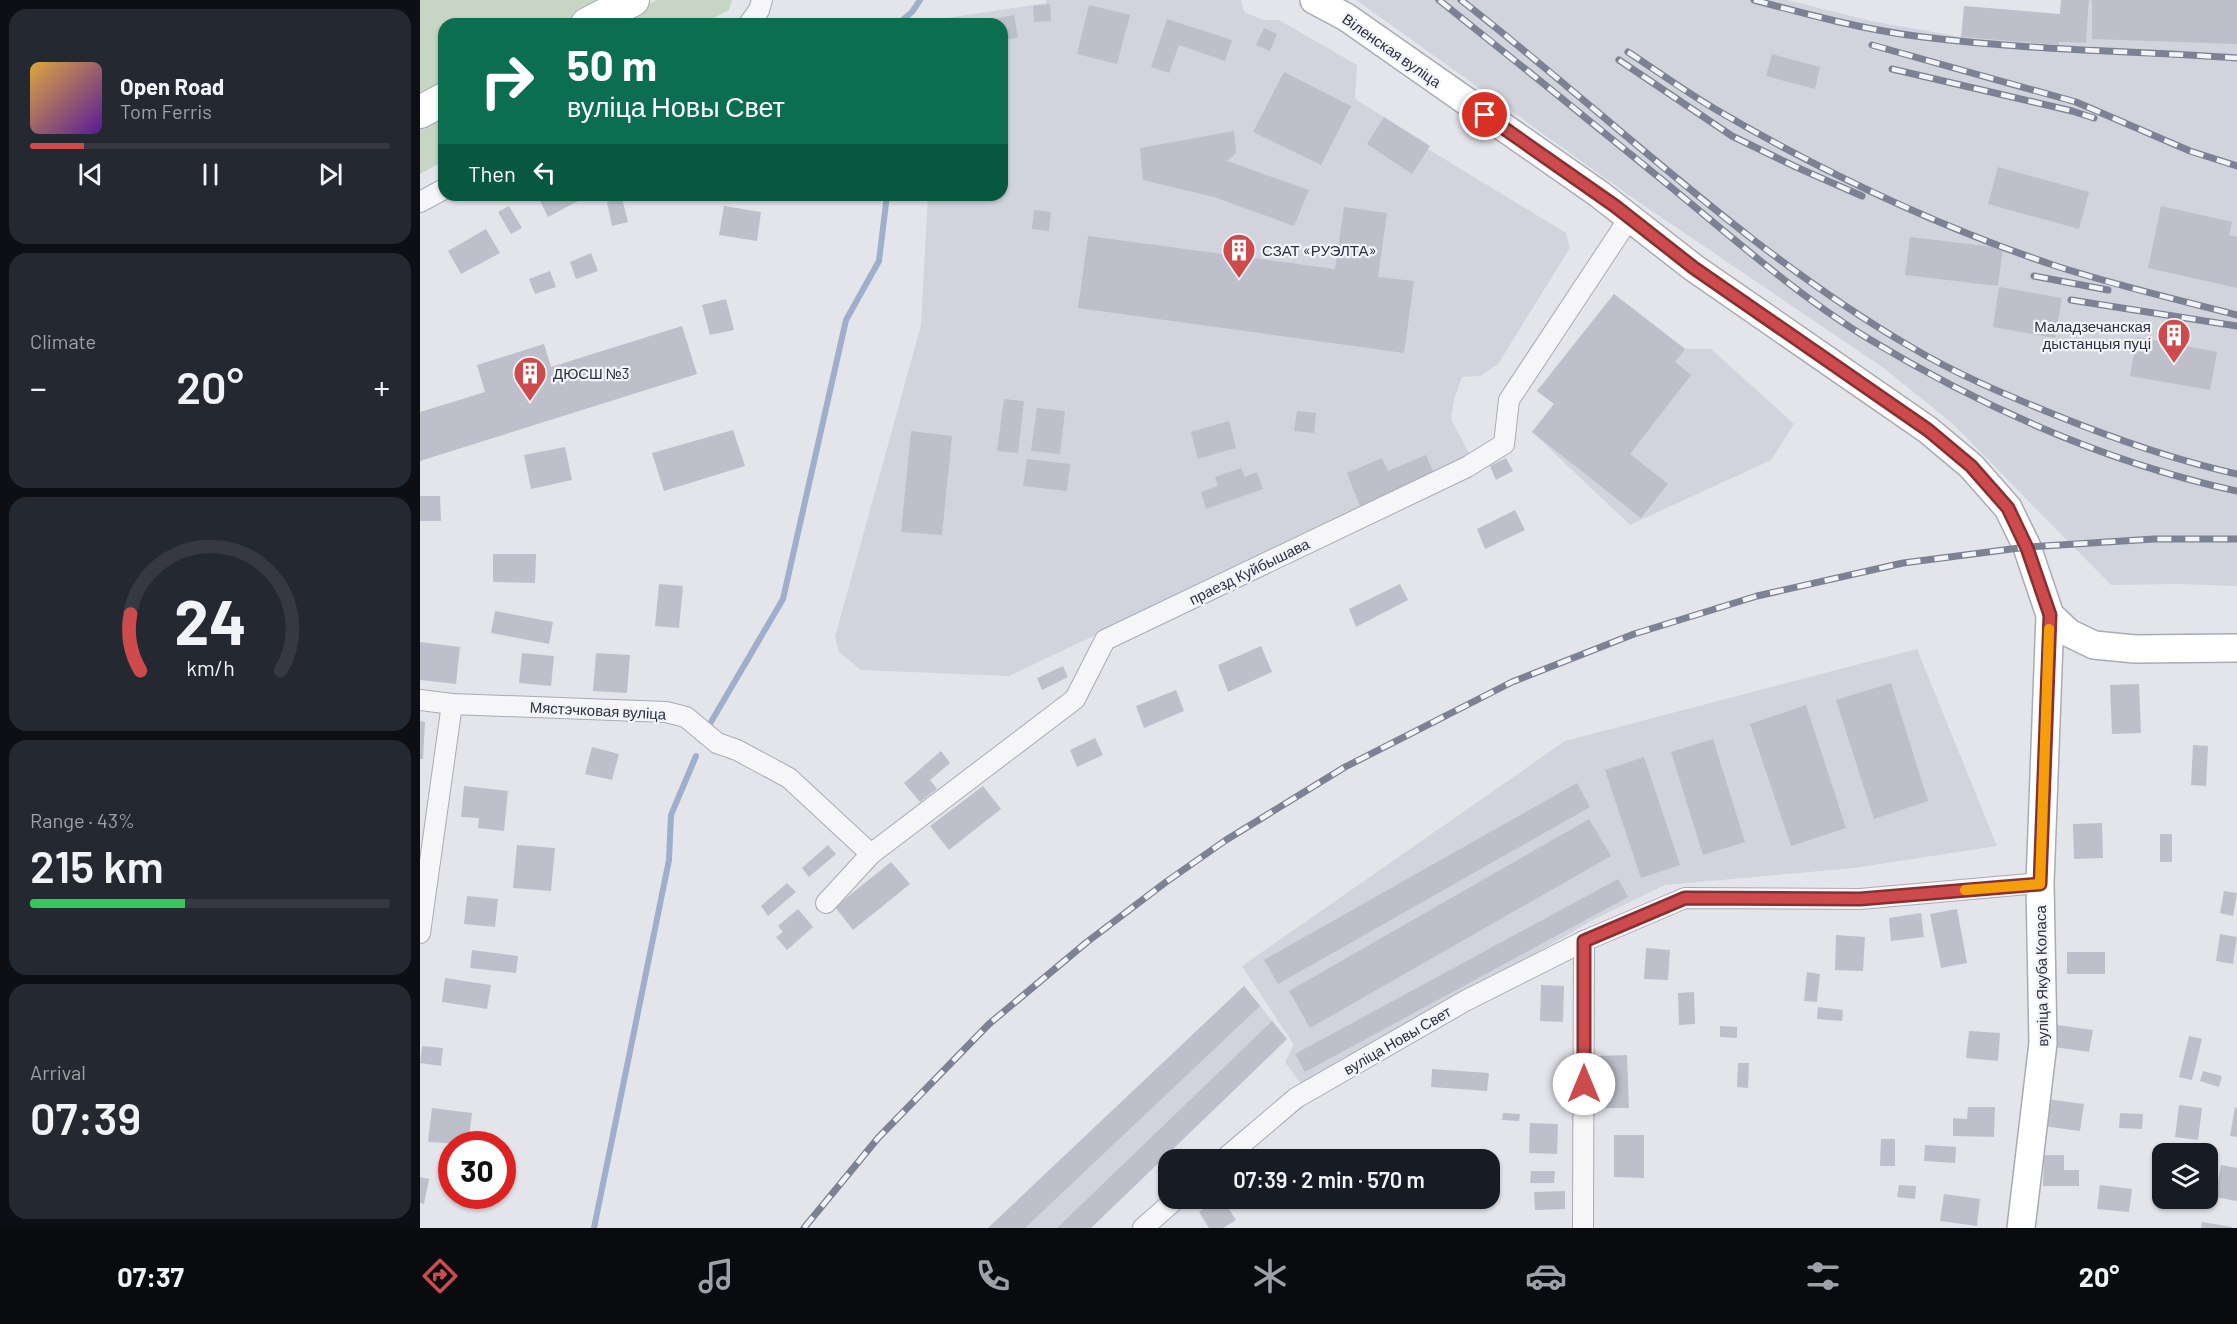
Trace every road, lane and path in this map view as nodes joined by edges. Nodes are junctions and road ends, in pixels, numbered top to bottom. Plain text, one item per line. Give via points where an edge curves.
1 (633, 0) edge
2 (762, 0) edge
3 (1314, 0) edge
4 (598, 18) edge
5 (753, 18) edge
6 (438, 102) edge
7 (420, 112) edge
8 (438, 192) edge
9 (420, 202) edge
10 (1630, 217) junction
11 (2050, 615) junction
12 (2237, 648) edge
13 (420, 700) edge
14 (452, 704) junction
15 (871, 854) junction
16 (2040, 884) junction
17 (826, 903) dead end
18 (420, 933) edge
19 (1584, 941) junction
20 (1236, 1149) edge
21 (1165, 1209) edge
22 (1143, 1228) edge
23 (1583, 1228) edge
24 (2021, 1228) edge

1 - 4 main road
2 - 5 street
3 - 10 main road, Віленская вуліца via 1346,17
6 - 7 main road
8 - 9 street
10 - 11 main road, Віленская вуліца via 1694,268 1928,430 1971,466 2008,508 2027,548
10 - 15 street, праезд Куйбышава via 1509,400 1504,444 1467,467 1105,640 1075,699
11 - 12 main road via 2069,633 2094,645 2135,649
11 - 16 main road, вуліца Якуба Коласа
13 - 14 street, Мястэчковая вуліца
14 - 15 street, Мястэчковая вуліца via 666,712 686,717 717,743 789,778
14 - 18 street
15 - 17 street, праезд Куйбышава
16 - 19 street, вуліца Новы Свет via 1860,899 1685,898
16 - 24 main road, вуліца Якуба Коласа via 2043,1043
19 - 20 street, вуліца Новы Свет via 1465,1001 1296,1098
19 - 23 street
21 - 22 street

